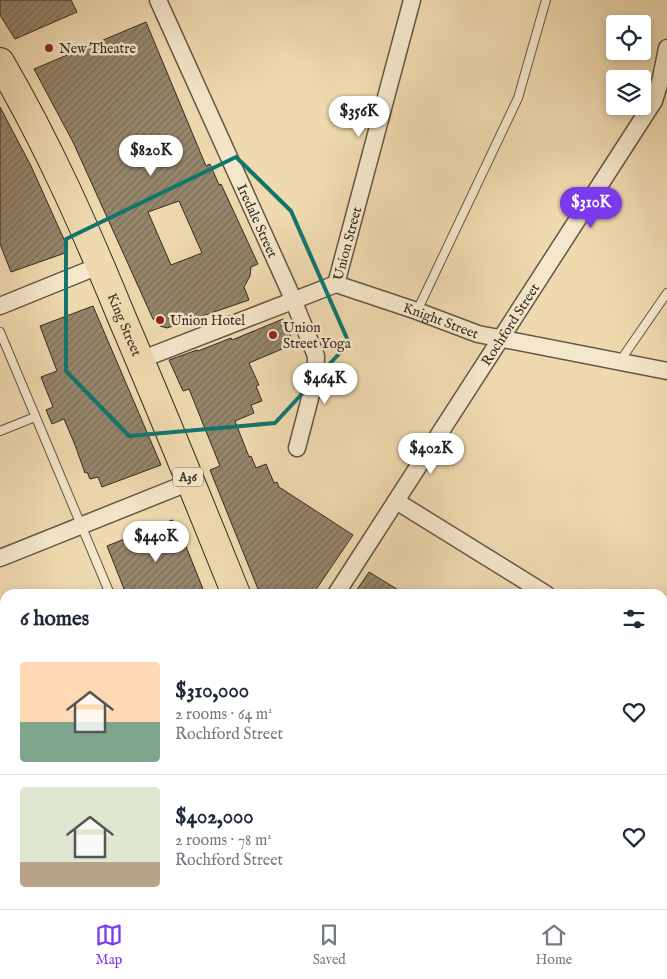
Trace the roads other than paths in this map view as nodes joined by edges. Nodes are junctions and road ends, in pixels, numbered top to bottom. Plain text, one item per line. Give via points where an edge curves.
1 (158, 0) edge
2 (173, 0) edge
3 (412, 0) edge
4 (546, 0) edge
5 (165, 15) junction
6 (667, 48) edge
7 (0, 62) edge
8 (660, 103) edge
9 (101, 265) junction
10 (336, 284) junction
11 (667, 293) edge
12 (293, 300) junction
13 (0, 306) edge
14 (418, 311) junction
15 (0, 332) edge
16 (501, 339) junction
17 (140, 360) junction
18 (619, 363) junction
19 (667, 371) edge
20 (35, 417) junction
21 (0, 431) edge
22 (298, 448) dead end
23 (190, 482) junction
24 (396, 500) junction
25 (81, 525) junction
26 (0, 558) edge
27 (108, 589) edge
28 (234, 589) edge
29 (339, 589) edge
30 (538, 589) edge

1 - 5 street, Iredale Street
2 - 5 street
3 - 10 street, Union Street
4 - 14 lane via 518,98
5 - 12 street, Iredale Street
6 - 8 street, Rochford Street
7 - 9 highway, King Street / A36 via 58,169
8 - 16 street, Rochford Street
9 - 13 street
9 - 17 highway, King Street / A36
10 - 12 street, Union Street
10 - 14 street, Knight Street
11 - 18 lane
12 - 17 street, Union Street
12 - 22 street, Iredale Street via 316,356 315,379
14 - 16 street, Knight Street via 478,334
15 - 20 lane
16 - 18 street, Knight Street
16 - 24 street, Rochford Street
17 - 23 highway, King Street / A36
18 - 19 street, Knight Street
20 - 21 lane
20 - 25 lane
23 - 25 street
23 - 28 highway, King Street / A36
24 - 29 street, Rochford Street
24 - 30 street
25 - 26 street
25 - 27 lane

